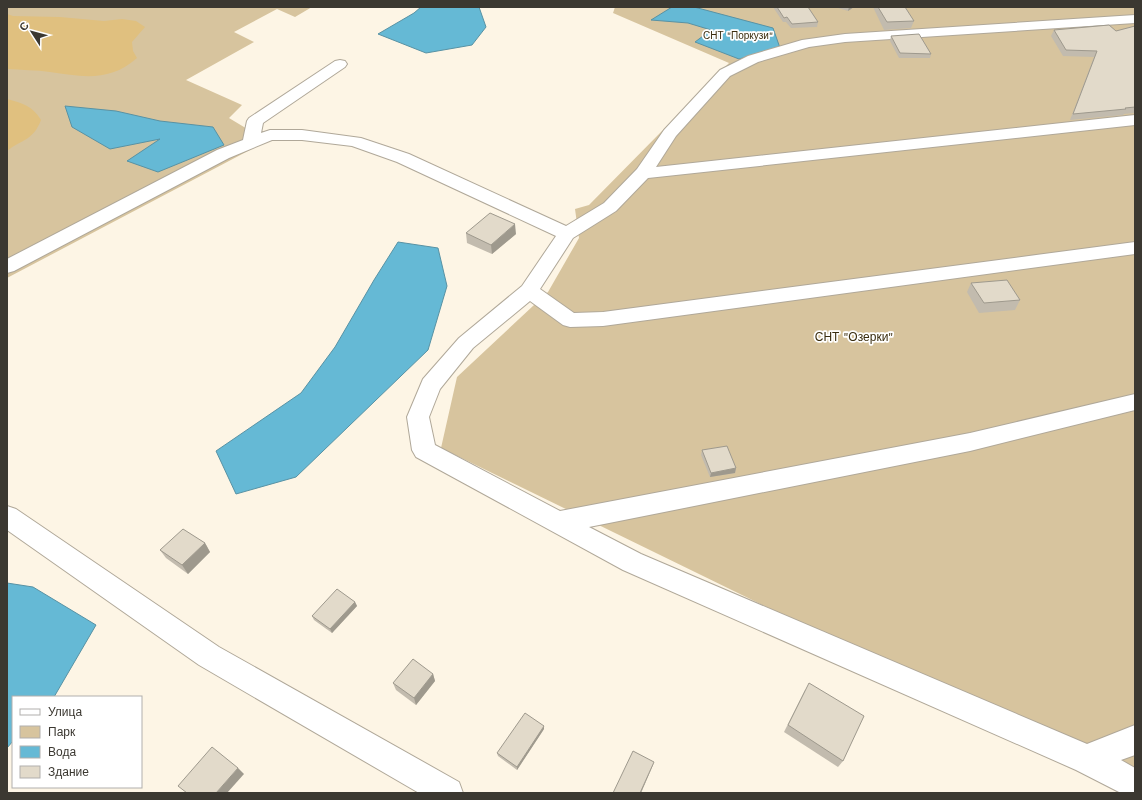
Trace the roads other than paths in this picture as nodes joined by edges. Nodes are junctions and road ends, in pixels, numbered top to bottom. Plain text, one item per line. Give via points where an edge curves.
1 (1135, 19) edge
2 (340, 64) dead end
3 (1135, 120) edge
4 (251, 142) junction
5 (643, 173) junction
6 (567, 234) junction
7 (1135, 248) edge
8 (7, 268) edge
9 (530, 291) junction
10 (1135, 402) edge
11 (7, 516) edge
12 (559, 522) junction
13 (1135, 740) edge
14 (1087, 759) junction
15 (1135, 784) edge
16 (448, 793) edge

1 - 5 street via 845,38 807,43 753,59 725,73 670,133
2 - 4 street via 255,121
3 - 5 street
4 - 6 street via 270,135 302,135 356,141 403,158
4 - 8 street via 223,154
5 - 6 street via 610,207
6 - 9 street
7 - 9 street via 603,319 570,320
9 - 12 street via 466,343 431,385 418,417 424,450
10 - 12 street via 970,442
11 - 16 street via 209,656
12 - 14 street via 632,562
13 - 14 street
14 - 15 street

